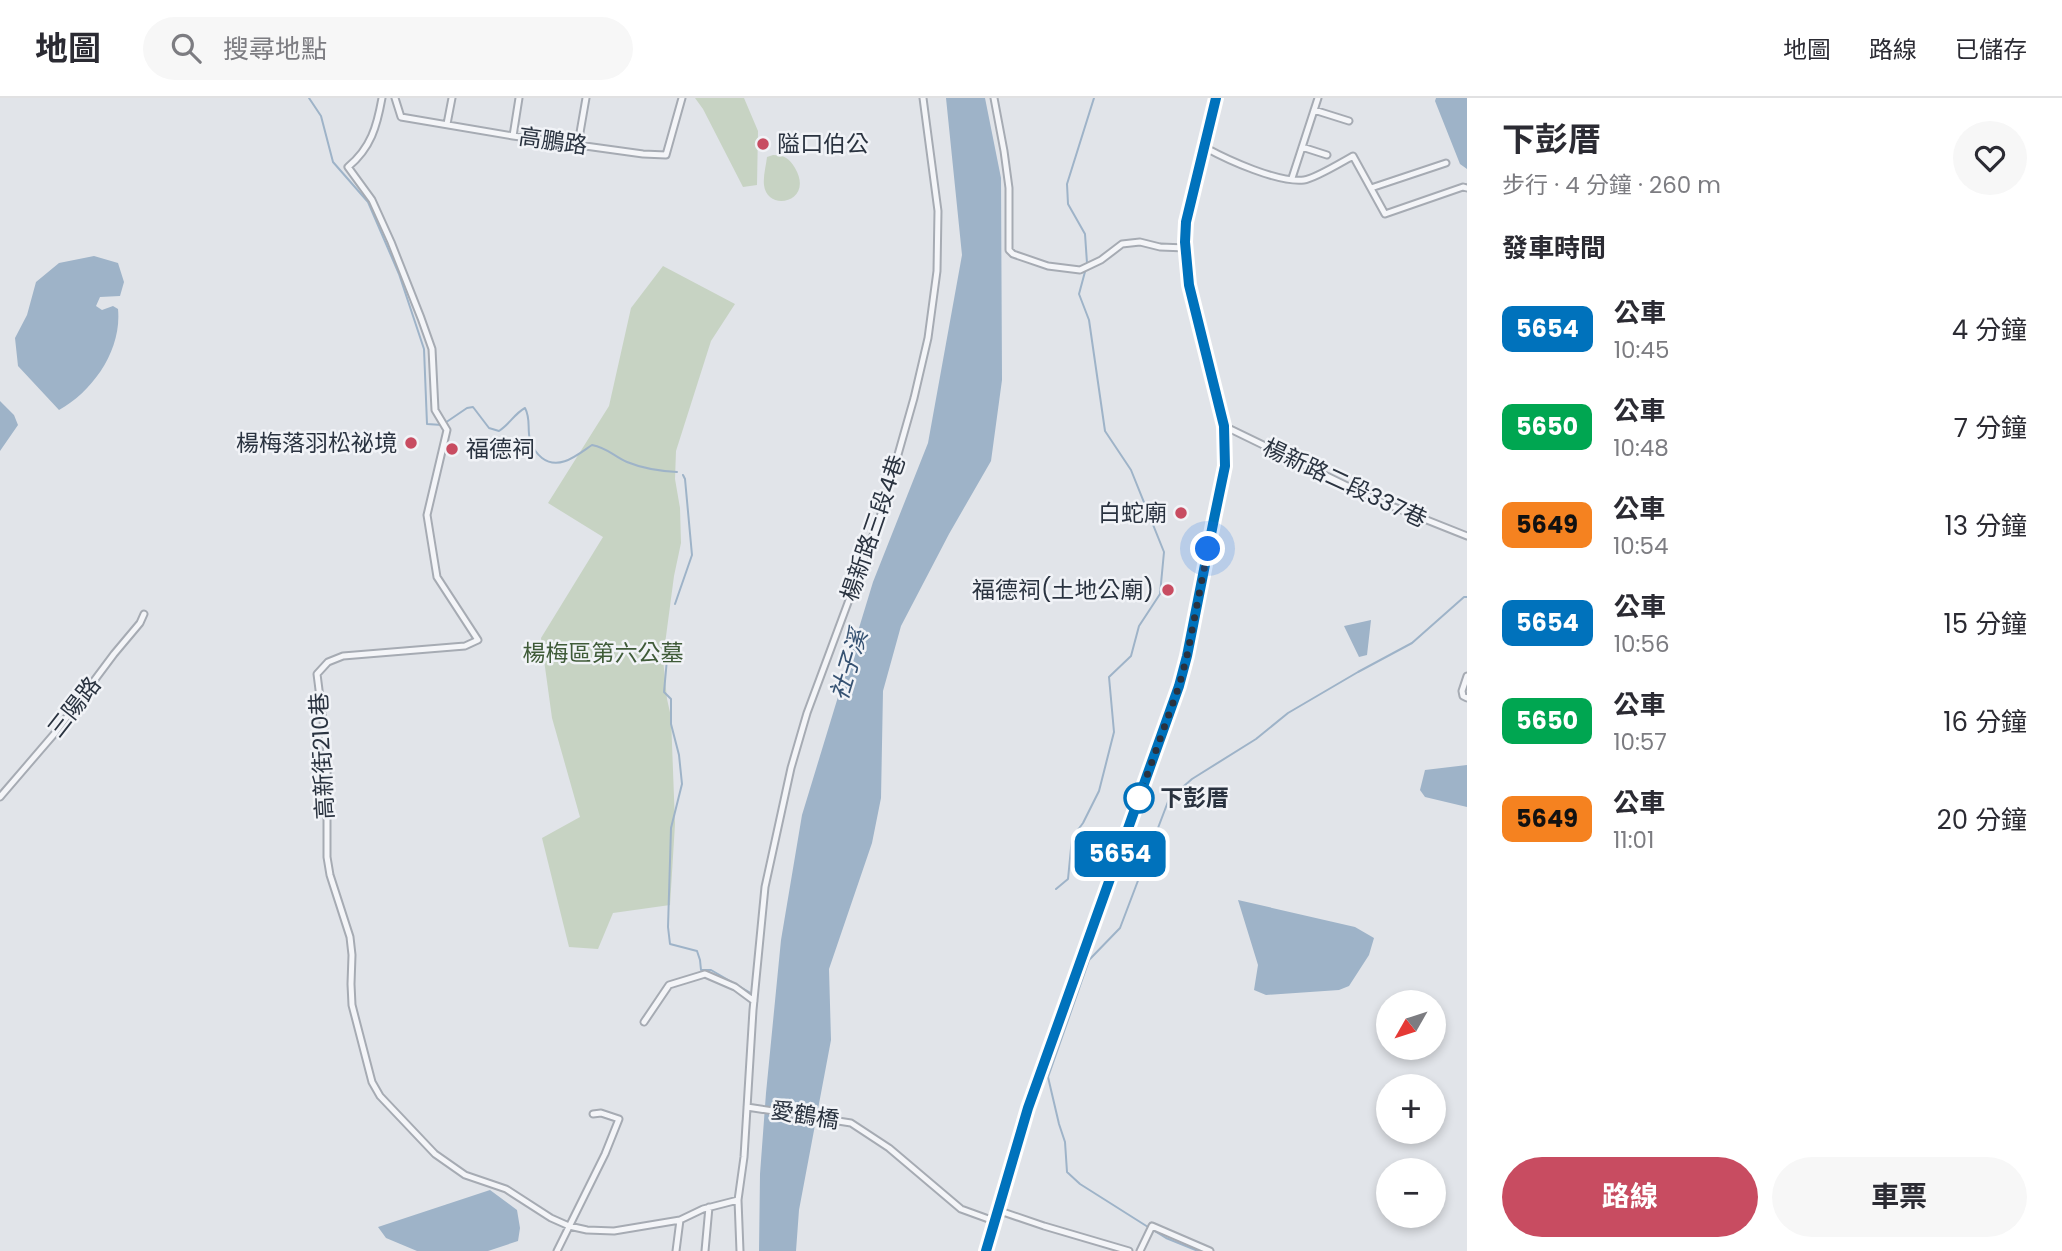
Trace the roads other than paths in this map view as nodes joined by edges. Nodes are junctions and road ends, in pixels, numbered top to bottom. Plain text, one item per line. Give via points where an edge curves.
1 (382, 98) edge
2 (395, 98) edge
3 (452, 98) edge
4 (519, 98) edge
5 (586, 98) edge
6 (682, 98) edge
7 (923, 98) edge
8 (994, 98) edge
9 (1216, 98) edge
10 (1318, 98) edge
11 (1314, 110) junction
12 (1349, 121) dead end
13 (447, 124) junction
14 (513, 136) junction
15 (578, 144) junction
16 (1302, 147) junction
17 (1206, 148) junction
18 (1327, 155) dead end
19 (1446, 163) dead end
20 (1292, 178) junction
21 (1371, 188) junction
22 (1465, 188) edge
23 (1186, 248) junction
24 (1224, 426) junction
25 (1467, 536) edge
26 (144, 614) dead end
27 (1467, 676) edge
28 (1467, 698) edge
29 (0, 797) edge
30 (754, 1001) junction
31 (644, 1022) dead end
32 (747, 1107) junction
33 (593, 1114) dead end
34 (738, 1200) junction
35 (709, 1208) junction
36 (997, 1210) junction
37 (680, 1220) junction
38 (994, 1221) junction
39 (569, 1226) junction
40 (557, 1251) edge
41 (676, 1251) edge
42 (705, 1251) edge
43 (740, 1251) edge
44 (986, 1251) edge
45 (1129, 1251) edge
46 (1140, 1251) edge
47 (1210, 1251) edge

1 - 39 street, 高新街210巷 via 376,128 348,167 372,200 432,349 435,410 447,430 427,515 438,577 478,640 464,646 343,656 328,662 317,674 327,753 327,857 350,937 352,1005 376,1091 435,1154 465,1175 506,1189
2 - 13 street, 高鵬路 via 401,117
3 - 13 street
4 - 14 street
5 - 15 street
6 - 15 street, 高鵬路 via 666,155
7 - 30 street, 楊新路三段4巷 via 938,211 937,271 928,338 882,511 814,690 791,768 765,887
8 - 23 street via 1009,188 1009,250 1013,254 1048,266 1080,270 1122,244
9 - 17 main road
10 - 11 street
11 - 12 street
11 - 16 street
13 - 14 street, 高鵬路
14 - 15 street, 高鵬路
16 - 18 street
16 - 20 street
17 - 20 street via 1241,165
17 - 23 main road via 1186,222
19 - 21 street
20 - 21 street via 1304,180 1353,156
21 - 22 street via 1384,214
23 - 24 main road via 1192,301
24 - 25 street, 楊新路二段337巷 via 1374,499
24 - 36 main road via 1225,466 1179,686 1049,1047
26 - 29 street, 三陽路 via 63,723
27 - 28 street via 1462,691
30 - 31 street via 705,974 669,985
30 - 32 street, 楊新路三段4巷
32 - 34 street, 楊新路三段4巷
32 - 38 street, 愛鶴橋 via 851,1123 889,1148 961,1209
33 - 39 street via 619,1119
34 - 35 street, 高新街210巷
34 - 43 street, 楊新路三段4巷
35 - 37 street, 高新街210巷
35 - 42 street
36 - 38 main road
36 - 45 street
37 - 39 street, 高新街210巷 via 614,1231
37 - 41 street
38 - 44 main road
39 - 40 street
46 - 47 street via 1150,1229

